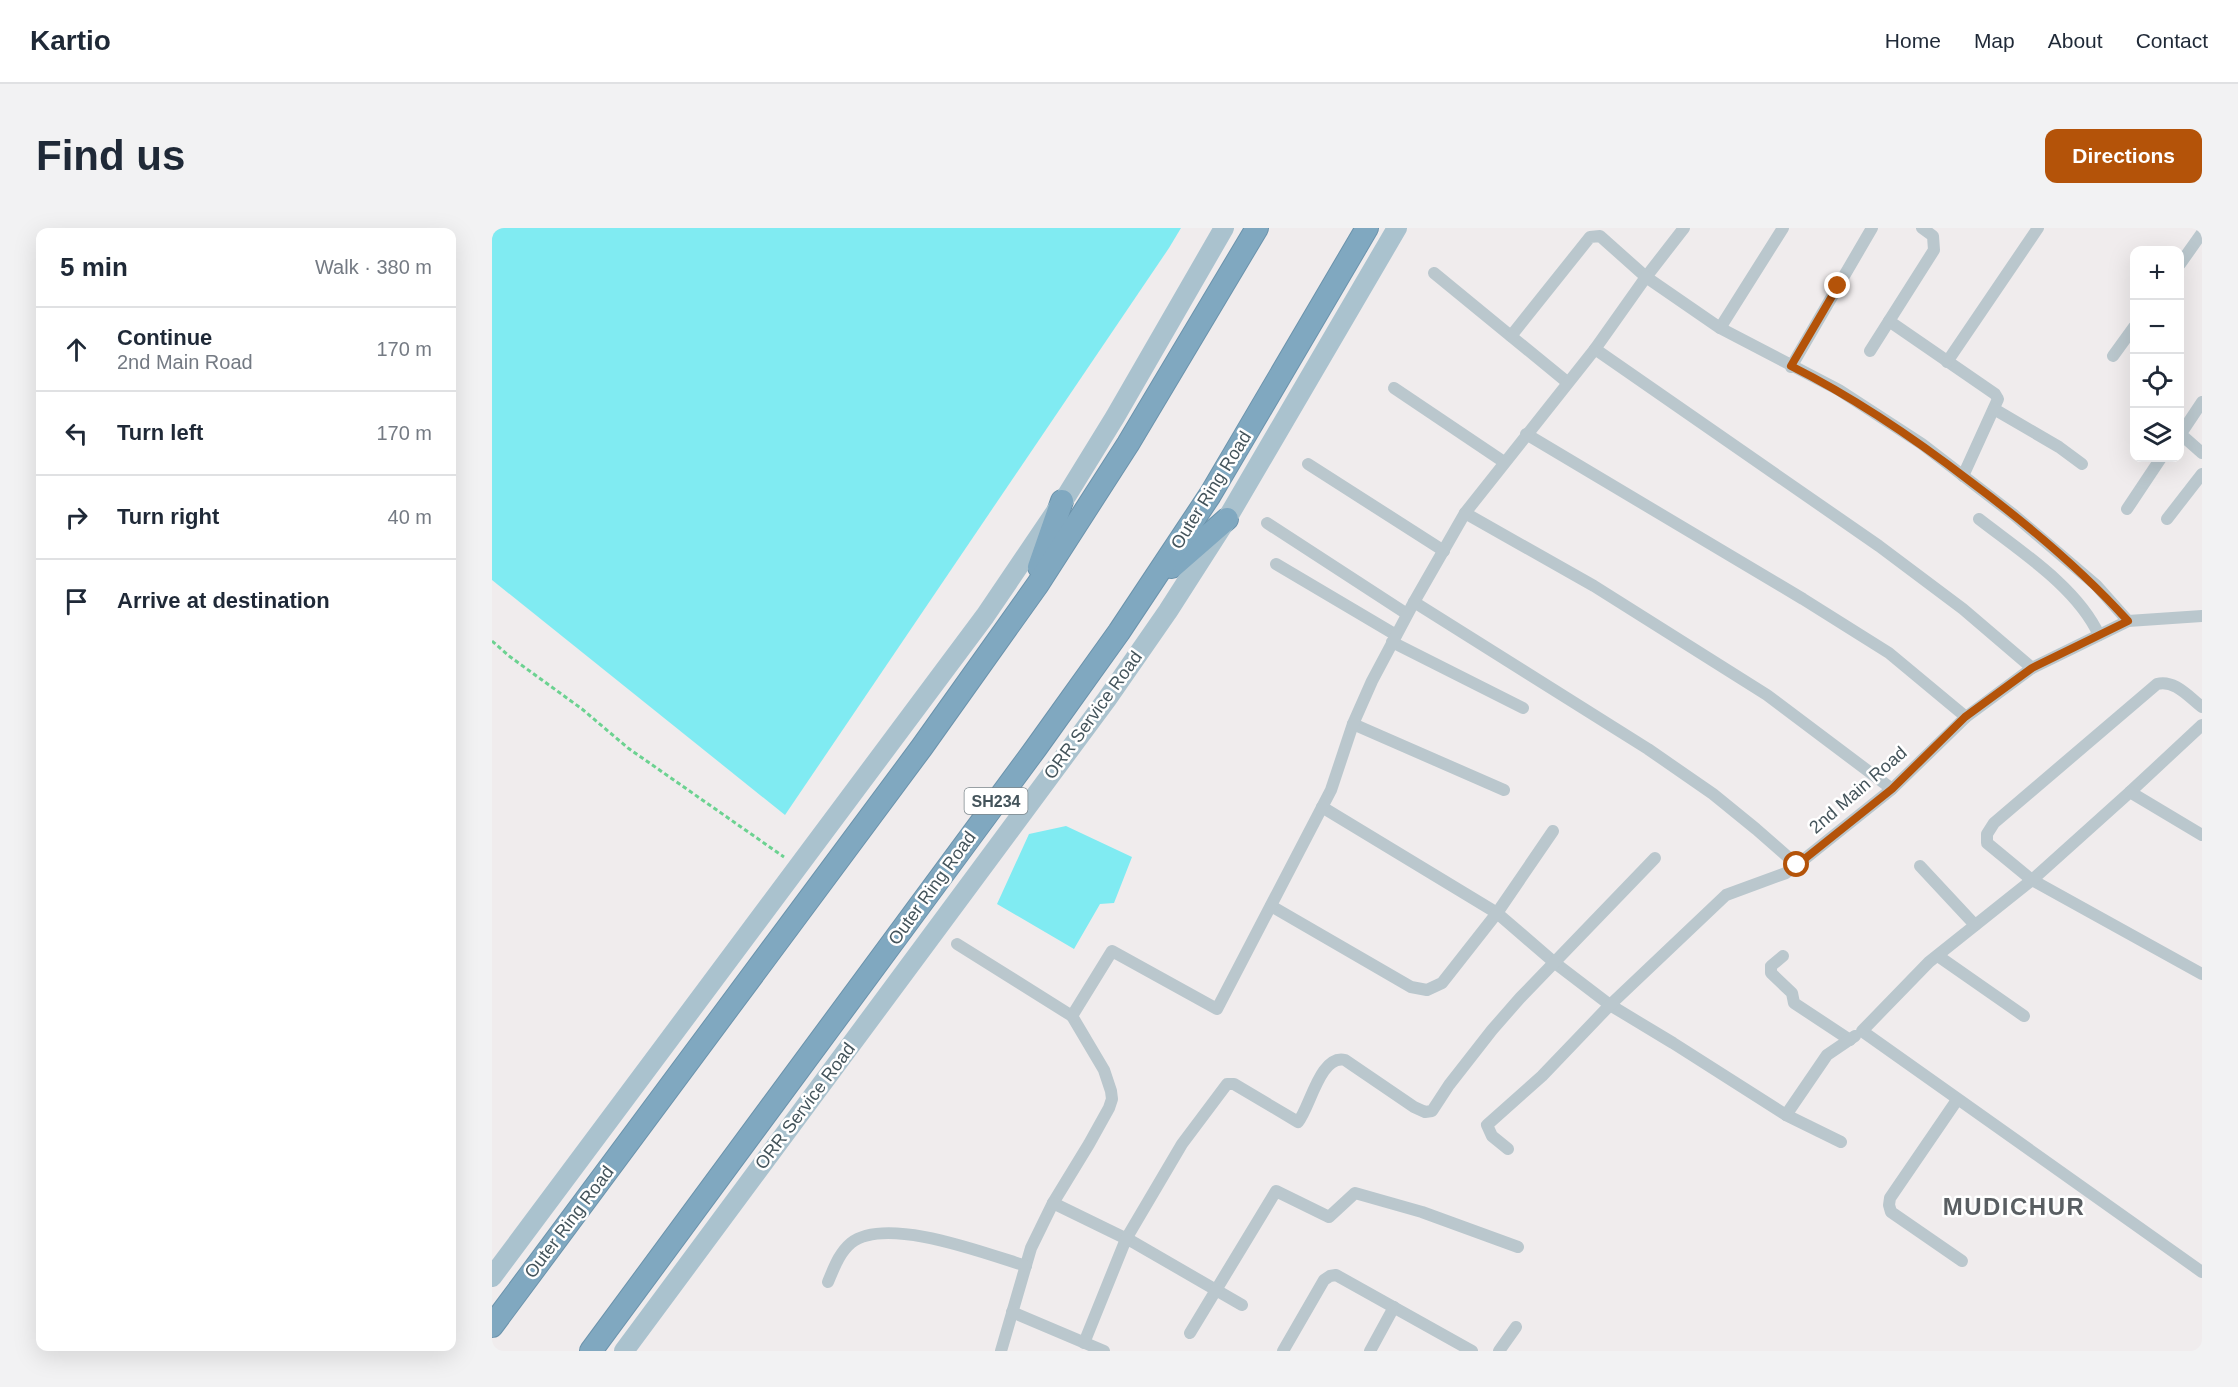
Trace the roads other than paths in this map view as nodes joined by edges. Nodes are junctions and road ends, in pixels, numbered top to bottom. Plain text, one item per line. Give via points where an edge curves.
1 (1224, 228) edge
2 (1257, 228) edge
3 (1397, 228) edge
4 (1684, 228) edge
5 (1783, 228) edge
6 (1872, 228) edge
7 (1922, 228) edge
8 (2038, 228) edge
9 (1367, 231) edge
10 (2202, 233) edge
11 (2184, 258) edge
12 (1434, 273) dead end
13 (1646, 277) junction
14 (1889, 321) junction
15 (1720, 328) junction
16 (2130, 333) edge
17 (1511, 336) junction
18 (1594, 349) junction
19 (1870, 351) dead end
20 (2113, 356) dead end
21 (1947, 362) junction
22 (1791, 366) junction
23 (1568, 382) junction
24 (1394, 388) dead end
25 (2202, 402) edge
26 (1994, 409) junction
27 (2184, 430) edge
28 (1526, 434) junction
29 (2184, 438) edge
30 (2202, 453) edge
31 (1504, 462) junction
32 (2158, 462) edge
33 (1308, 464) dead end
34 (2082, 464) dead end
35 (2202, 474) edge
36 (1963, 476) junction
37 (1062, 501) junction
38 (2127, 509) dead end
39 (1465, 513) junction
40 (1227, 519) junction
41 (1978, 519) dead end
42 (2167, 519) dead end
43 (1267, 523) dead end
44 (1444, 551) junction
45 (1276, 564) dead end
46 (1149, 588) junction
47 (1029, 597) junction
48 (1414, 602) junction
49 (1407, 614) junction
50 (2202, 616) edge
51 (2128, 621) junction
52 (2099, 635) junction
53 (1394, 638) junction
54 (2032, 668) junction
55 (2202, 707) edge
56 (1522, 708) dead end
57 (1965, 717) junction
58 (1353, 724) junction
59 (2202, 725) edge
60 (1892, 789) junction
61 (1504, 790) dead end
62 (2130, 792) junction
63 (1322, 807) junction
64 (1553, 831) dead end
65 (2202, 835) edge
66 (1655, 858) dead end
67 (1797, 865) junction
68 (1920, 866) dead end
69 (2032, 880) junction
70 (1272, 906) junction
71 (1497, 913) junction
72 (1975, 925) junction
73 (957, 944) dead end
74 (1783, 956) dead end
75 (1938, 956) junction
76 (1555, 963) junction
77 (2202, 974) edge
78 (1610, 1005) junction
79 (1072, 1016) junction
80 (2024, 1016) dead end
81 (1862, 1031) junction
82 (1850, 1040) junction
83 (1957, 1100) junction
84 (1786, 1115) junction
85 (1841, 1142) dead end
86 (1508, 1149) dead end
87 (1053, 1203) junction
88 (1126, 1239) junction
89 (1518, 1246) dead end
90 (1962, 1260) dead end
91 (1026, 1266) junction
92 (2202, 1272) edge
93 (492, 1277) edge
94 (828, 1282) dead end
95 (1217, 1291) junction
96 (1242, 1305) dead end
97 (1394, 1307) junction
98 (1012, 1312) junction
99 (492, 1326) edge
100 (1516, 1327) dead end
101 (1190, 1333) dead end
102 (1084, 1343) junction
103 (591, 1351) edge
104 (624, 1351) edge
105 (1001, 1351) edge
106 (1104, 1351) edge
107 (1283, 1351) edge
108 (1370, 1351) edge
109 (1472, 1351) edge
110 (1499, 1351) edge

1 - 37 main road
2 - 47 highway, Outer Ring Road via 1128,444
3 - 40 main road, ORR Service Road
4 - 13 street
5 - 15 street
6 - 22 street
7 - 14 street via 1933,236 1934,250
8 - 21 street
9 - 46 highway, Outer Ring Road / SH234 via 1210,495
10 - 11 street
12 - 17 street
13 - 15 street
13 - 17 street via 1600,236 1590,237
13 - 18 street
14 - 19 street
14 - 21 street
15 - 22 street
16 - 20 street
17 - 23 street
18 - 23 street
18 - 54 street via 1879,546 1963,609
21 - 26 street via 1995,394 1998,399
22 - 36 street via 1839,390
23 - 28 street
24 - 31 street
25 - 27 street
26 - 34 street
26 - 36 street
28 - 31 street
28 - 57 street via 1889,653
29 - 30 street
31 - 39 street
32 - 38 street
33 - 44 street
35 - 42 street
36 - 51 street via 2096,585
37 - 47 highway
37 - 93 main road via 985,616
39 - 44 street
39 - 60 street via 1594,586 1767,695
40 - 46 highway
40 - 104 main road, ORR Service Road via 1107,699
41 - 52 street via 2076,600
43 - 49 street
44 - 48 street
45 - 53 street
46 - 103 highway, Outer Ring Road / SH234 via 1036,748
47 - 99 highway, Outer Ring Road
48 - 49 street
48 - 67 street via 1648,749 1713,794
49 - 53 street
50 - 51 street, 2nd Main Road
51 - 52 street, 2nd Main Road
52 - 54 street, 2nd Main Road
53 - 56 street
53 - 58 street
54 - 57 street, 2nd Main Road
55 - 69 street via 2171,683 2157,684 1994,823 1987,843
57 - 60 street, 2nd Main Road
58 - 61 street
58 - 63 street
59 - 62 street
60 - 67 street, 2nd Main Road
62 - 65 street
62 - 69 street
63 - 70 street
63 - 71 street
64 - 71 street
66 - 76 street
67 - 78 street, 2nd Main Road via 1786,873 1726,895
68 - 72 street
69 - 72 street
69 - 77 street
70 - 71 street via 1411,987 1427,990 1442,983
70 - 79 street via 1216,1009 1112,951
71 - 76 street
72 - 75 street
73 - 79 street
74 - 82 street via 1771,966 1771,973 1792,993 1794,1003
75 - 80 street
75 - 81 street
76 - 78 street
76 - 88 street via 1492,1030 1432,1111 1414,1107 1341,1059 1323,1072 1298,1122 1234,1084 1227,1084 1182,1144
78 - 84 street
78 - 86 street, 2nd Main Road via 1542,1076 1487,1125 1492,1136
79 - 87 street via 1104,1070 1112,1099
81 - 82 street
81 - 83 street
82 - 84 street via 1827,1055
83 - 90 street via 1888,1205 1891,1212
83 - 92 street
84 - 85 street
87 - 88 street
87 - 91 street
88 - 95 street
88 - 102 street
89 - 95 street via 1355,1193 1329,1217 1276,1191
91 - 94 street via 940,1240 880,1233 852,1242 841,1253
91 - 98 street
95 - 96 street
95 - 101 street
97 - 107 street via 1344,1279 1329,1276
97 - 108 street
97 - 109 street
98 - 102 street
98 - 105 street
100 - 110 street
102 - 106 street

